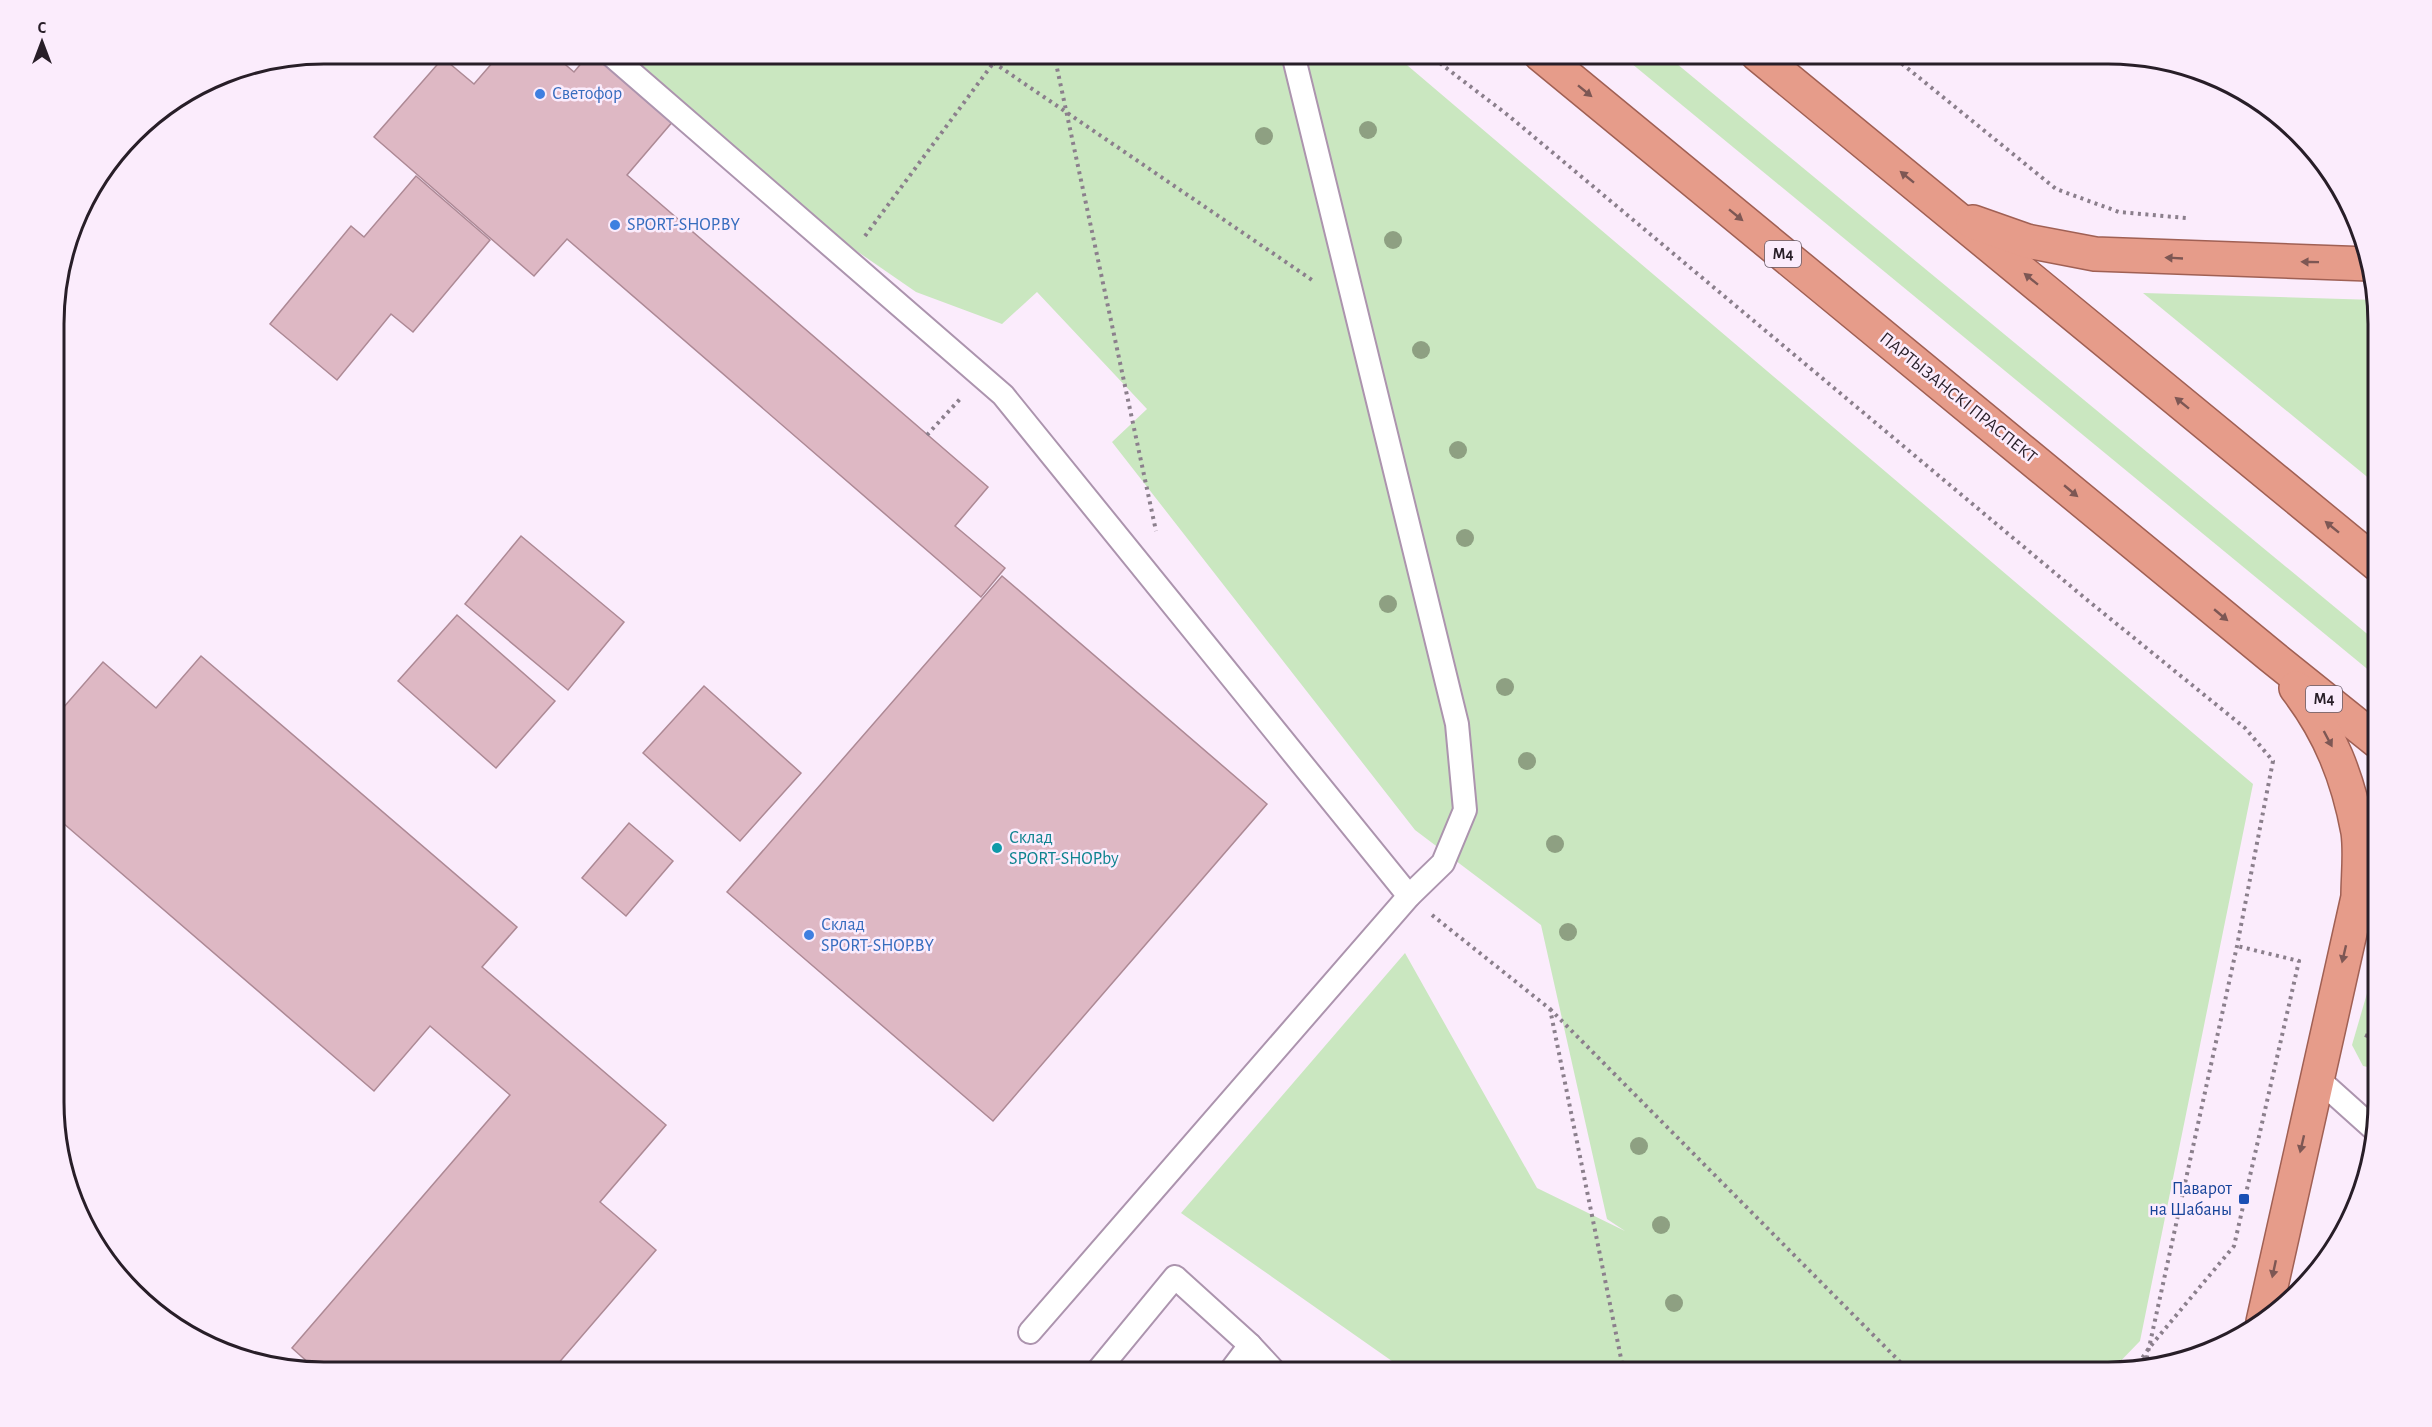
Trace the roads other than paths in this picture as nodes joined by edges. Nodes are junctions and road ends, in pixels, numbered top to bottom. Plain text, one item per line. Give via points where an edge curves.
1 (621, 64) edge
2 (1295, 64) edge
3 (1552, 64) edge
4 (1769, 64) edge
5 (1952, 214) junction
6 (2361, 264) edge
7 (2368, 557) edge
8 (2271, 656) junction
9 (2368, 734) edge
10 (1409, 896) junction
11 (2317, 1078) junction
12 (2367, 1123) edge
13 (2266, 1309) edge
14 (1030, 1332) dead end
15 (1250, 1345) junction
16 (1105, 1362) edge
17 (1237, 1362) edge
18 (1266, 1362) edge

1 - 10 lane via 1003,395
2 - 10 lane via 1456,724 1465,810 1443,863
3 -> 8 highway, ПАРТЫЗАНСКІ ПРАСПЕКТ / М4
5 -> 4 highway
6 -> 5 highway via 2095,254 2027,241
7 -> 5 highway
8 - 9 highway, ПАРТЫЗАНСКІ ПРАСПЕКТ / М4
8 -> 11 highway via 2313,711 2340,761 2358,834 2358,897
10 - 14 lane
11 - 12 lane
11 -> 13 highway
15 - 16 lane via 1175,1277
15 - 17 lane
15 - 18 lane

